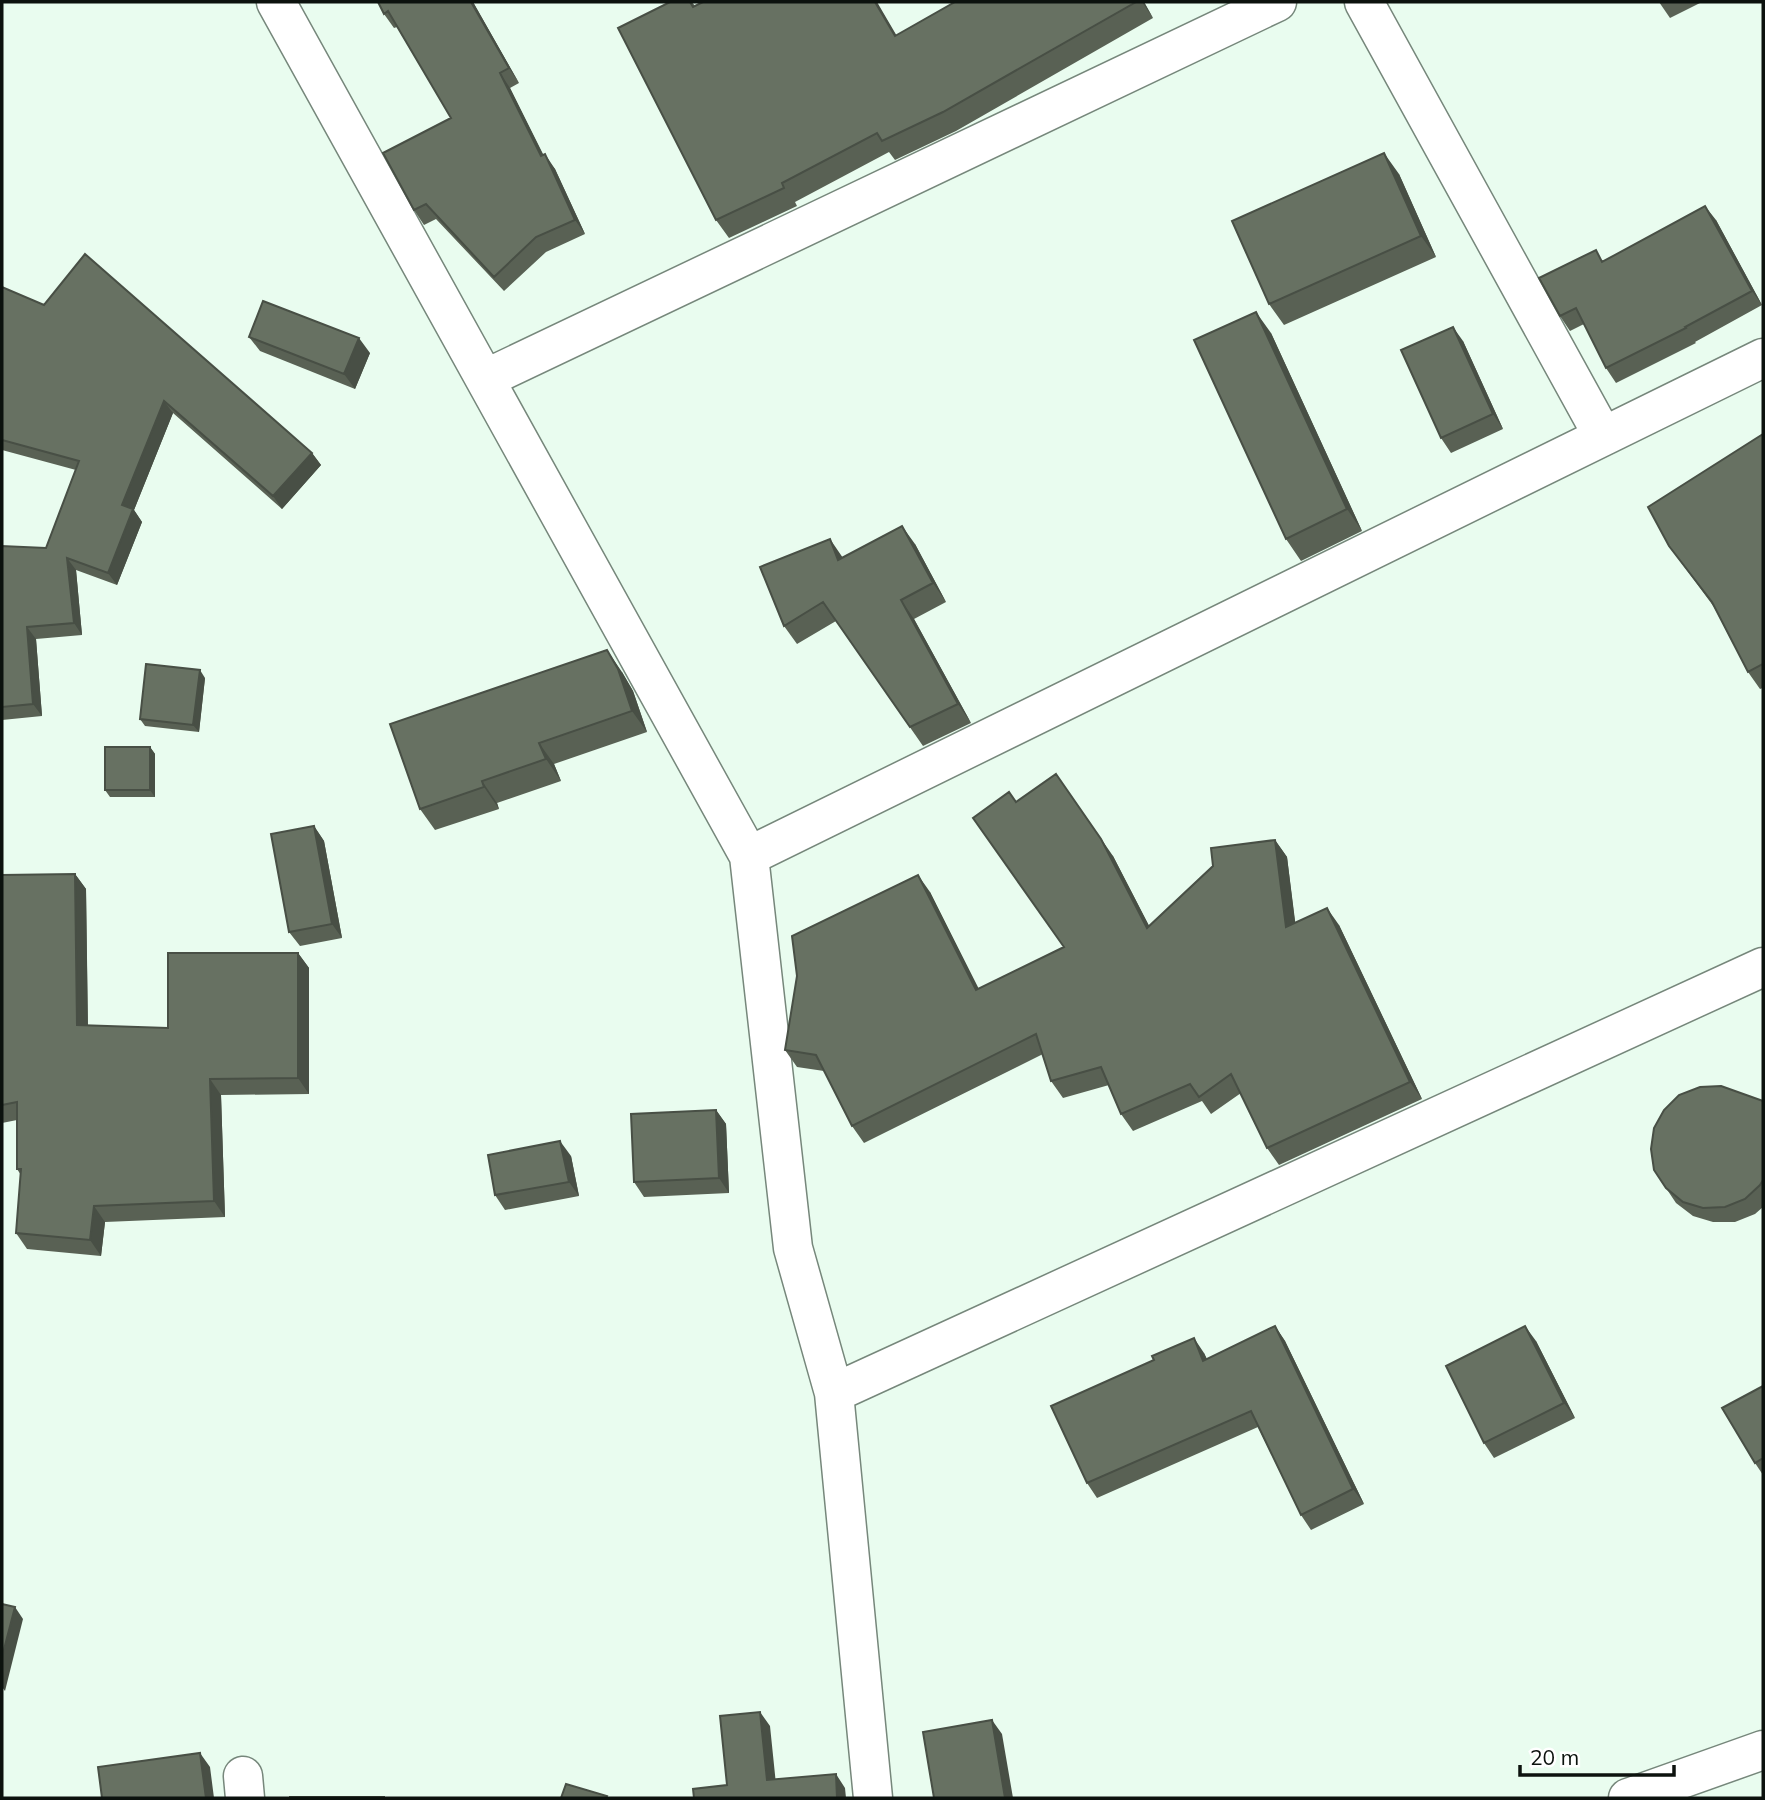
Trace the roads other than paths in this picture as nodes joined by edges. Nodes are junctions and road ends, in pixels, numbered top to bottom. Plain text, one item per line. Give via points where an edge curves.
1 (276, 2) edge
2 (1277, 2) edge
3 (1364, 2) edge
4 (1763, 358) edge
5 (485, 379) junction
6 (1602, 436) junction
7 (749, 856) junction
8 (1763, 967) edge
9 (834, 1393) junction
10 (1763, 1750) edge
11 (873, 1798) edge
12 (1628, 1798) edge

1 - 5 street
2 - 5 street
3 - 6 street
4 - 6 street
5 - 7 street
6 - 7 street
7 - 9 street via 793,1248
8 - 9 street
9 - 11 street
10 - 12 street

